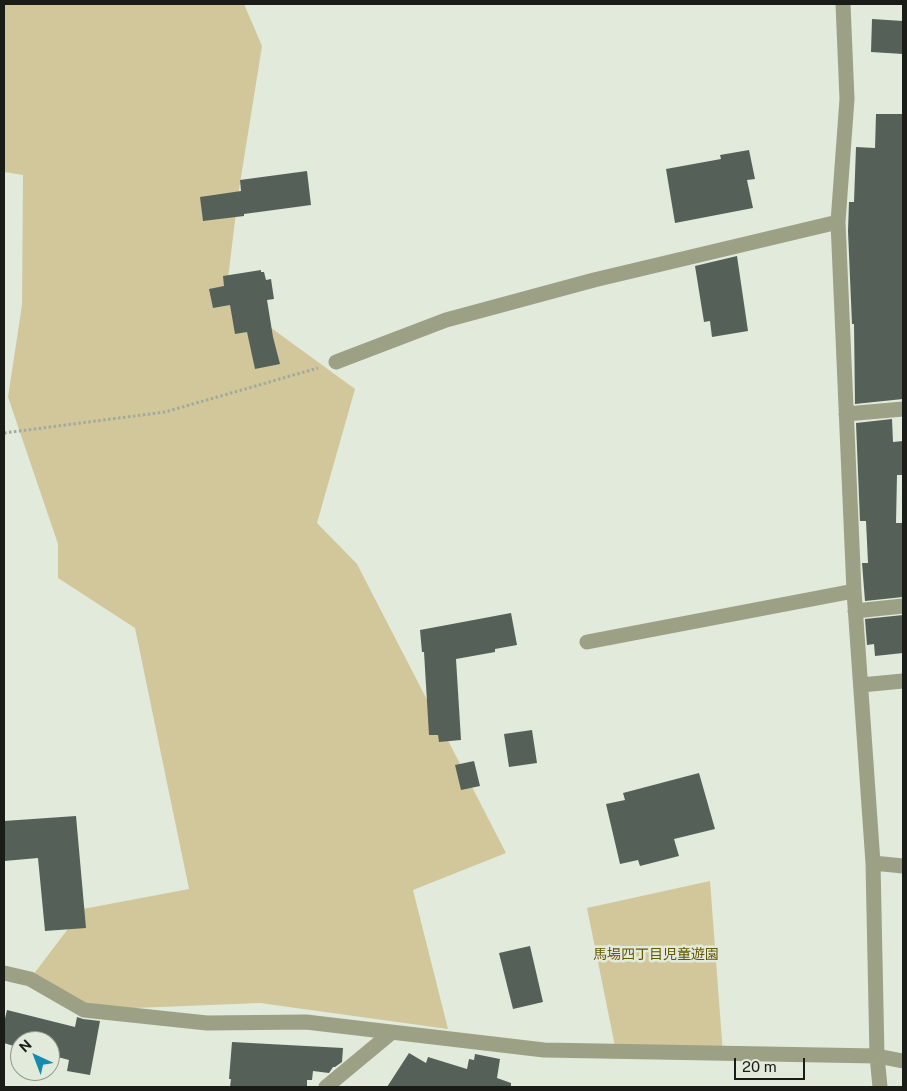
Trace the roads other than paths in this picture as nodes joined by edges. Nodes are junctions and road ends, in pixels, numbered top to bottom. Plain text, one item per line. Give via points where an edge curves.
1 (843, 4) edge
2 (838, 222) junction
3 (336, 362) road end
4 (903, 409) edge
5 (846, 414) junction
6 (854, 591) junction
7 (903, 606) edge
8 (855, 611) junction
9 (587, 642) dead end
10 (903, 681) edge
11 (861, 685) junction
12 (874, 863) junction
13 (903, 866) edge
14 (4, 973) edge
15 (390, 1033) junction
16 (877, 1056) junction
17 (903, 1061) edge
18 (326, 1087) edge
19 (880, 1087) edge

1 - 2 street via 847,99
2 - 3 street via 594,280 456,318
2 - 5 street
4 - 5 street
5 - 6 street
6 - 8 street
6 - 9 street
7 - 8 street
8 - 11 street
10 - 11 street
11 - 12 street
12 - 13 street
12 - 16 street
14 - 15 street via 30,979 84,1010 207,1023 306,1022
15 - 16 street via 544,1050
15 - 18 street
16 - 17 street
16 - 19 street

